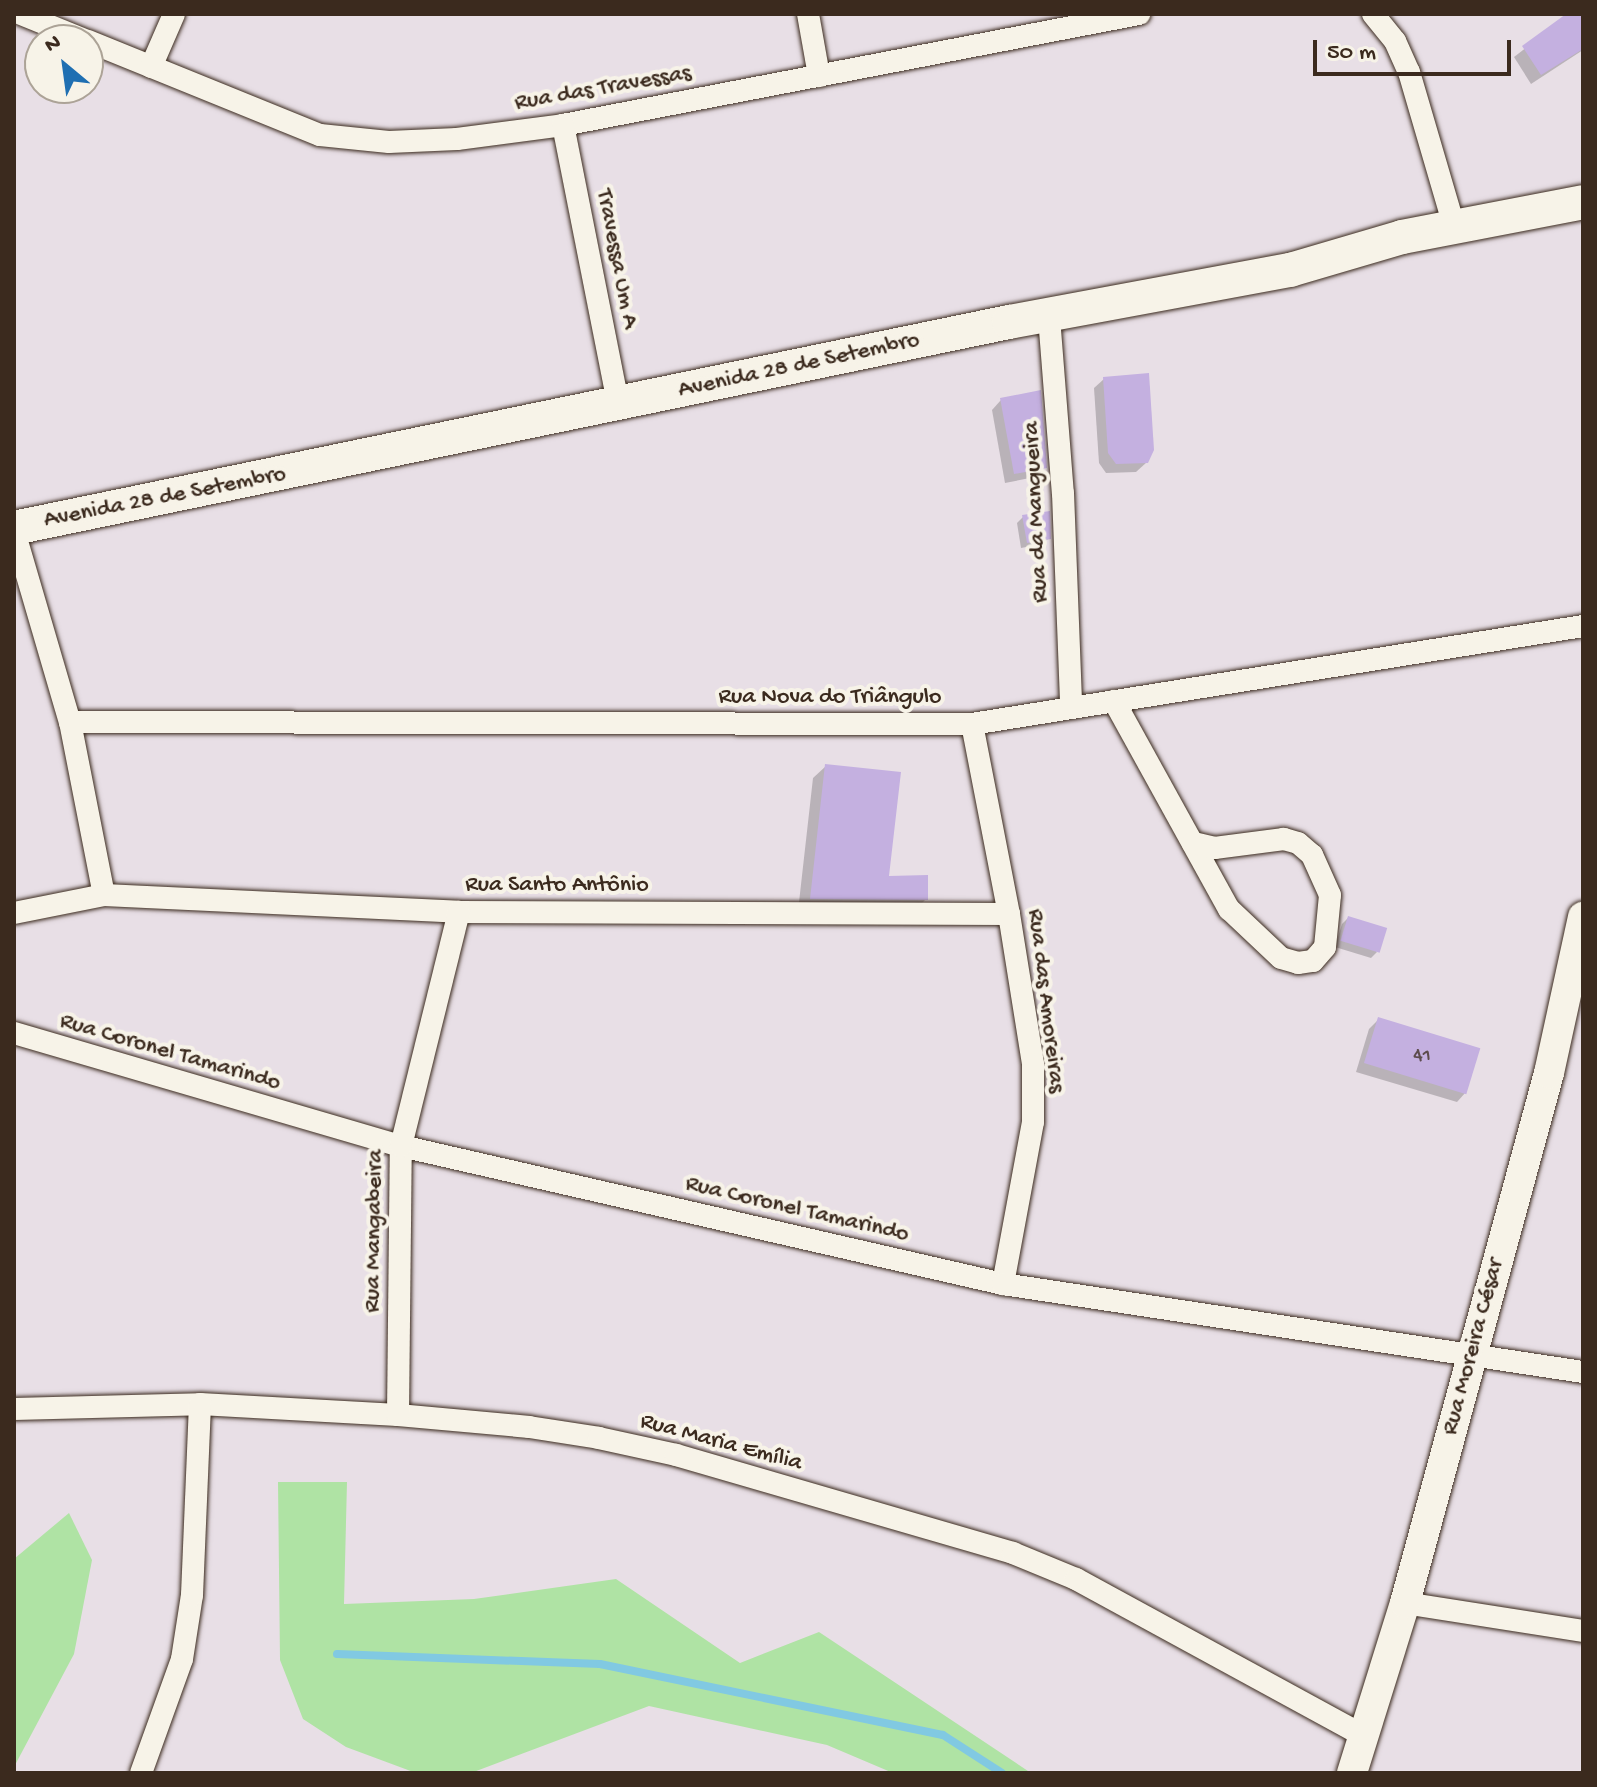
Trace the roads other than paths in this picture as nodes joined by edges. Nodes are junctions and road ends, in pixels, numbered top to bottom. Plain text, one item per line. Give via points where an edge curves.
1 (21, 14) edge
2 (174, 14) edge
3 (808, 14) edge
4 (1139, 14) edge
5 (1373, 14) edge
6 (46, 24) edge
7 (104, 47) edge
8 (151, 67) junction
9 (819, 76) junction
10 (563, 125) junction
11 (1583, 202) edge
12 (1454, 226) junction
13 (1049, 317) junction
14 (618, 404) junction
15 (14, 529) edge
16 (1583, 626) edge
17 (1114, 701) junction
18 (1071, 706) junction
19 (70, 722) junction
20 (972, 724) junction
21 (1193, 843) junction
22 (104, 895) junction
23 (459, 912) junction
24 (14, 913) edge
25 (1009, 914) junction
26 (1583, 917) edge
27 (14, 1033) edge
28 (401, 1146) junction
29 (1003, 1284) junction
30 (1472, 1354) junction
31 (1583, 1372) edge
32 (200, 1404) junction
33 (14, 1409) edge
34 (398, 1415) junction
35 (1405, 1603) junction
36 (1583, 1631) edge
37 (1364, 1736) junction
38 (141, 1773) edge
39 (1352, 1773) edge

1 - 6 street, Rua das Travessas
2 - 8 street
3 - 9 street
4 - 9 street, Rua das Travessas
5 - 12 street via 1395,41 1409,72
7 - 8 street, Rua das Travessas
8 - 10 street, Rua das Travessas via 320,135 389,142
9 - 10 street, Rua das Travessas
10 - 14 street, Travessa Um A
11 - 12 main road, Avenida 28 de Setembro
12 - 13 main road, Avenida 28 de Setembro via 1290,270
13 - 14 main road, Avenida 28 de Setembro
13 - 18 street, Rua da Mangueira via 1063,493
14 - 15 main road, Avenida 28 de Setembro
15 - 19 street
16 - 17 street, Rua Nova do Triângulo
17 - 18 street, Rua Nova do Triângulo
17 - 21 street
18 - 20 street, Rua Nova do Triângulo
19 - 20 street, Rua Nova do Triângulo
19 - 22 street
20 - 25 street, Rua das Amoreiras
21 - 21 street via 1229,909 1281,958 1313,961 1325,947 1330,895 1312,855 1284,839 1215,848
22 - 23 street, Rua Santo Antônio
22 - 24 street, Rua Santo Antônio
23 - 25 street, Rua Santo Antônio
23 - 28 street, Rua Mangabeira
25 - 29 street, Rua das Amoreiras via 1033,1064 1033,1122
26 - 30 street, Rua Moreira César via 1549,1073
27 - 28 street, Rua Coronel Tamarindo
28 - 29 street, Rua Coronel Tamarindo
28 - 34 street, Rua Mangabeira
29 - 30 street, Rua Coronel Tamarindo
30 - 31 street, Rua Coronel Tamarindo
30 - 35 street, Rua Moreira César
32 - 33 street, Rua Maria Emília
32 - 34 street, Rua Maria Emília
32 - 38 street via 192,1595 182,1659
34 - 37 street, Rua Maria Emília via 599,1438 676,1455 1013,1553 1076,1579
35 - 36 street
35 - 37 street, Rua Moreira César
37 - 39 street, Rua Moreira César

